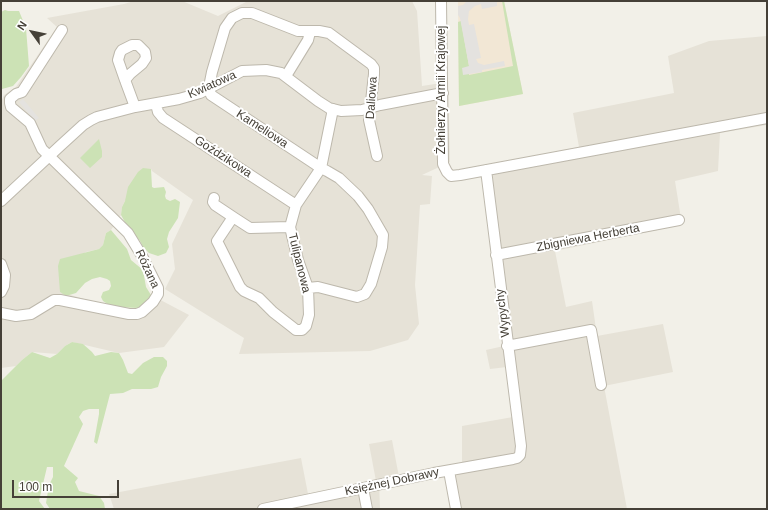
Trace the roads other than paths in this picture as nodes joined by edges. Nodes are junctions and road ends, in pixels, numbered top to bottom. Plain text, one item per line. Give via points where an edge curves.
1 (442, 1) edge
2 (62, 30) dead end
3 (310, 32) junction
4 (286, 76) junction
5 (125, 80) dead end
6 (209, 87) junction
7 (443, 93) junction
8 (156, 104) junction
9 (135, 107) junction
10 (333, 109) junction
11 (370, 109) junction
12 (767, 118) edge
13 (49, 156) junction
14 (377, 156) dead end
15 (321, 168) junction
16 (486, 170) junction
17 (214, 198) dead end
18 (1, 200) edge
19 (296, 205) junction
20 (233, 217) junction
21 (679, 220) dead end
22 (290, 228) junction
23 (496, 254) junction
24 (1, 264) edge
25 (308, 288) junction
26 (1, 292) edge
27 (1, 313) edge
28 (507, 346) junction
29 (601, 385) dead end
30 (520, 455) joint
31 (449, 471) junction
32 (363, 488) junction
33 (263, 509) edge
34 (367, 509) edge
35 (456, 509) edge

1 - 7 street, Żołnierzy Armii Krajowej
2 - 13 street via 22,92 10,99 14,111 30,123 38,143
3 - 4 street via 308,40
3 - 6 street, Daliowa via 298,31 252,13 236,14 225,28
3 - 11 street, Daliowa via 320,31 329,34 371,64 374,74
4 - 6 street, Kwiatowa via 266,70 247,70
4 - 10 street, Kwiatowa via 318,101
5 - 9 street
6 - 8 street, Kwiatowa via 200,93
6 - 15 street, Kameliowa via 214,98
7 - 11 street, Kwiatowa
7 - 16 street, Żołnierzy Armii Krajowej via 443,164 447,172 451,176
8 - 9 street, Kwiatowa
8 - 19 street, Goździkowa via 163,118
9 - 13 street, Kwiatowa via 90,120
10 - 11 street, Kwiatowa
10 - 15 street, Tulipanowa
11 - 14 street, Daliowa via 369,120
12 - 16 street
13 - 18 street, Kwiatowa
13 - 27 street, Różana via 128,233 158,288 158,294 153,302 137,314 60,300 51,302 31,314 16,316
15 - 19 street, Tulipanowa
15 - 25 street via 339,178 358,196 382,232 383,240 369,289 360,296 352,297 318,287
16 - 23 street, Wypychy
17 - 20 street via 215,206
19 - 22 street, Tulipanowa
20 - 22 street via 250,228
20 - 25 street, Tulipanowa via 217,241 240,287 246,293 259,298 296,330 304,329 308,315
21 - 23 street, Zbigniewa Herberta
22 - 25 street, Tulipanowa
23 - 28 street, Wypychy
24 - 26 street via 5,275
28 - 29 street via 591,330
28 - 30 street, Wypychy via 521,446
30 - 31 street, Księżnej Dobrawy via 517,458
31 - 32 street, Księżnej Dobrawy
31 - 35 street
32 - 33 street, Księżnej Dobrawy
32 - 34 street

